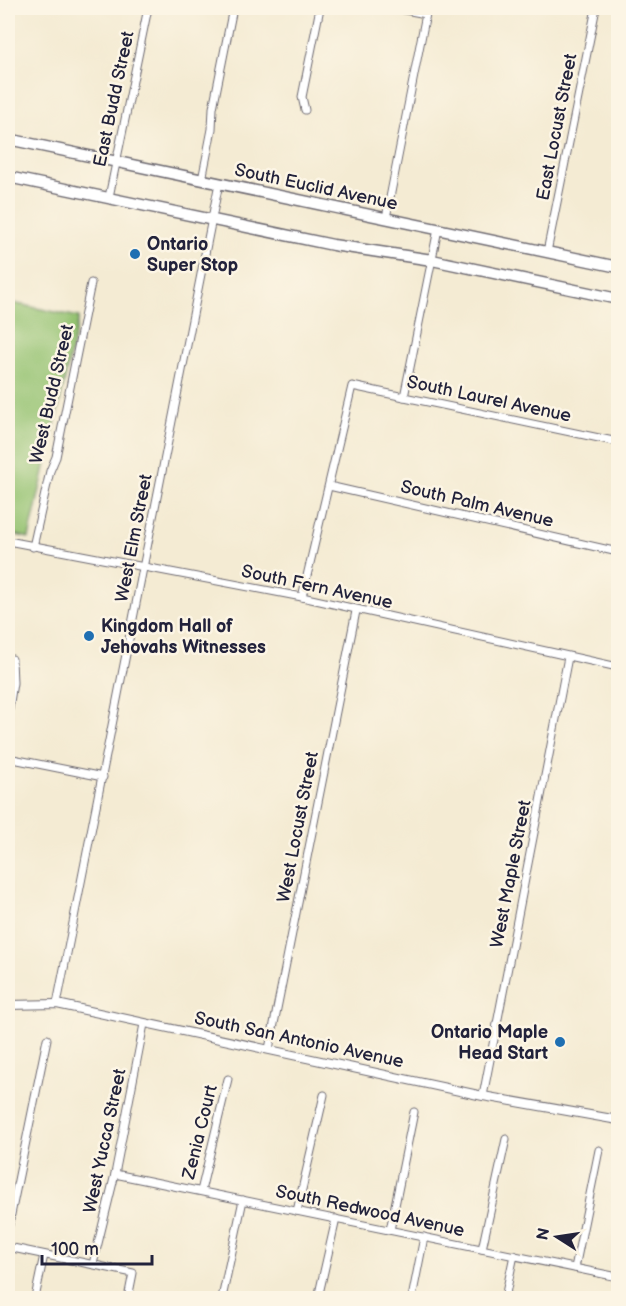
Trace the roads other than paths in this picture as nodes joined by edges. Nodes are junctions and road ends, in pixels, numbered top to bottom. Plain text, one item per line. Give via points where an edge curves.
1 (148, 8) edge
2 (233, 8) edge
3 (320, 8) edge
4 (395, 8) edge
5 (596, 8) edge
6 (305, 110) dead end
7 (8, 139) edge
8 (117, 162) junction
9 (8, 177) edge
10 (202, 180) junction
11 (219, 183) junction
12 (110, 197) junction
13 (386, 218) junction
14 (212, 219) junction
15 (438, 229) junction
16 (547, 252) junction
17 (432, 260) junction
18 (618, 267) edge
19 (91, 283) dead end
20 (618, 299) edge
21 (404, 397) junction
22 (618, 442) edge
23 (329, 486) junction
24 (8, 542) edge
25 (33, 547) junction
26 (618, 552) edge
27 (144, 569) junction
28 (302, 597) junction
29 (356, 611) junction
30 (568, 657) junction
31 (12, 659) dead end
32 (618, 667) edge
33 (8, 715) edge
34 (8, 758) edge
35 (103, 777) junction
36 (57, 1004) junction
37 (8, 1005) edge
38 (144, 1024) junction
39 (47, 1039) dead end
40 (269, 1049) junction
41 (228, 1079) dead end
42 (324, 1095) dead end
43 (483, 1096) junction
44 (414, 1112) dead end
45 (618, 1120) edge
46 (506, 1138) dead end
47 (599, 1150) dead end
48 (115, 1173) junction
49 (201, 1191) junction
50 (243, 1200) junction
51 (297, 1211) junction
52 (336, 1219) junction
53 (8, 1229) edge
54 (390, 1230) junction
55 (424, 1237) junction
56 (8, 1246) edge
57 (482, 1249) junction
58 (44, 1255) junction
59 (514, 1256) junction
60 (93, 1264) junction
61 (575, 1268) junction
62 (618, 1277) edge
63 (35, 1299) edge
64 (128, 1299) edge
65 (222, 1299) edge
66 (318, 1299) edge
67 (412, 1299) edge
68 (505, 1299) edge

1 - 8 street, East Budd Street
2 - 10 street
3 - 6 street via 302,97
4 - 13 street via 426,14
5 - 16 street, East Locust Street
7 - 8 main road, South Euclid Avenue
8 - 10 main road, South Euclid Avenue
8 - 12 street, East Budd Street
9 - 12 main road
10 - 11 main road, South Euclid Avenue
11 - 13 main road, South Euclid Avenue
11 - 14 street, West Elm Street
12 - 14 main road
13 - 15 main road, South Euclid Avenue
14 - 17 main road via 333,245
14 - 27 street, West Elm Street
15 - 16 main road, South Euclid Avenue
15 - 17 street
16 - 18 main road, South Euclid Avenue
17 - 20 main road
17 - 21 street
19 - 25 street, West Budd Street via 56,457
21 - 22 street, South Laurel Avenue
21 - 23 street, South Laurel Avenue via 352,386
23 - 26 street, South Palm Avenue
23 - 28 street
24 - 25 street, South Fern Avenue
25 - 27 street, South Fern Avenue
27 - 28 street, South Fern Avenue
27 - 35 street, West Elm Street
28 - 29 street, South Fern Avenue
29 - 30 street, South Fern Avenue
29 - 40 street, West Locust Street
30 - 32 street, South Fern Avenue
30 - 43 street, West Maple Street
31 - 33 street
34 - 35 street
35 - 36 street, West Elm Street
36 - 37 street, South San Antonio Avenue
36 - 38 street, South San Antonio Avenue
38 - 40 street, South San Antonio Avenue
38 - 48 street, West Yucca Street
39 - 53 street
40 - 43 street, South San Antonio Avenue
41 - 49 street, Zenia Court
42 - 51 street
43 - 45 street, South San Antonio Avenue
44 - 54 street
46 - 57 street
47 - 61 street
48 - 49 street, South Redwood Avenue
48 - 60 street, West Yucca Street
49 - 50 street, South Redwood Avenue
50 - 51 street, South Redwood Avenue
50 - 65 street
51 - 52 street, South Redwood Avenue
52 - 54 street, South Redwood Avenue
52 - 66 street
54 - 55 street, South Redwood Avenue
55 - 57 street, South Redwood Avenue
55 - 67 street
56 - 58 street
57 - 59 street, South Redwood Avenue
58 - 60 street
58 - 63 street
59 - 61 street, South Redwood Avenue
59 - 68 street
60 - 64 street via 133,1273
61 - 62 street, South Redwood Avenue

